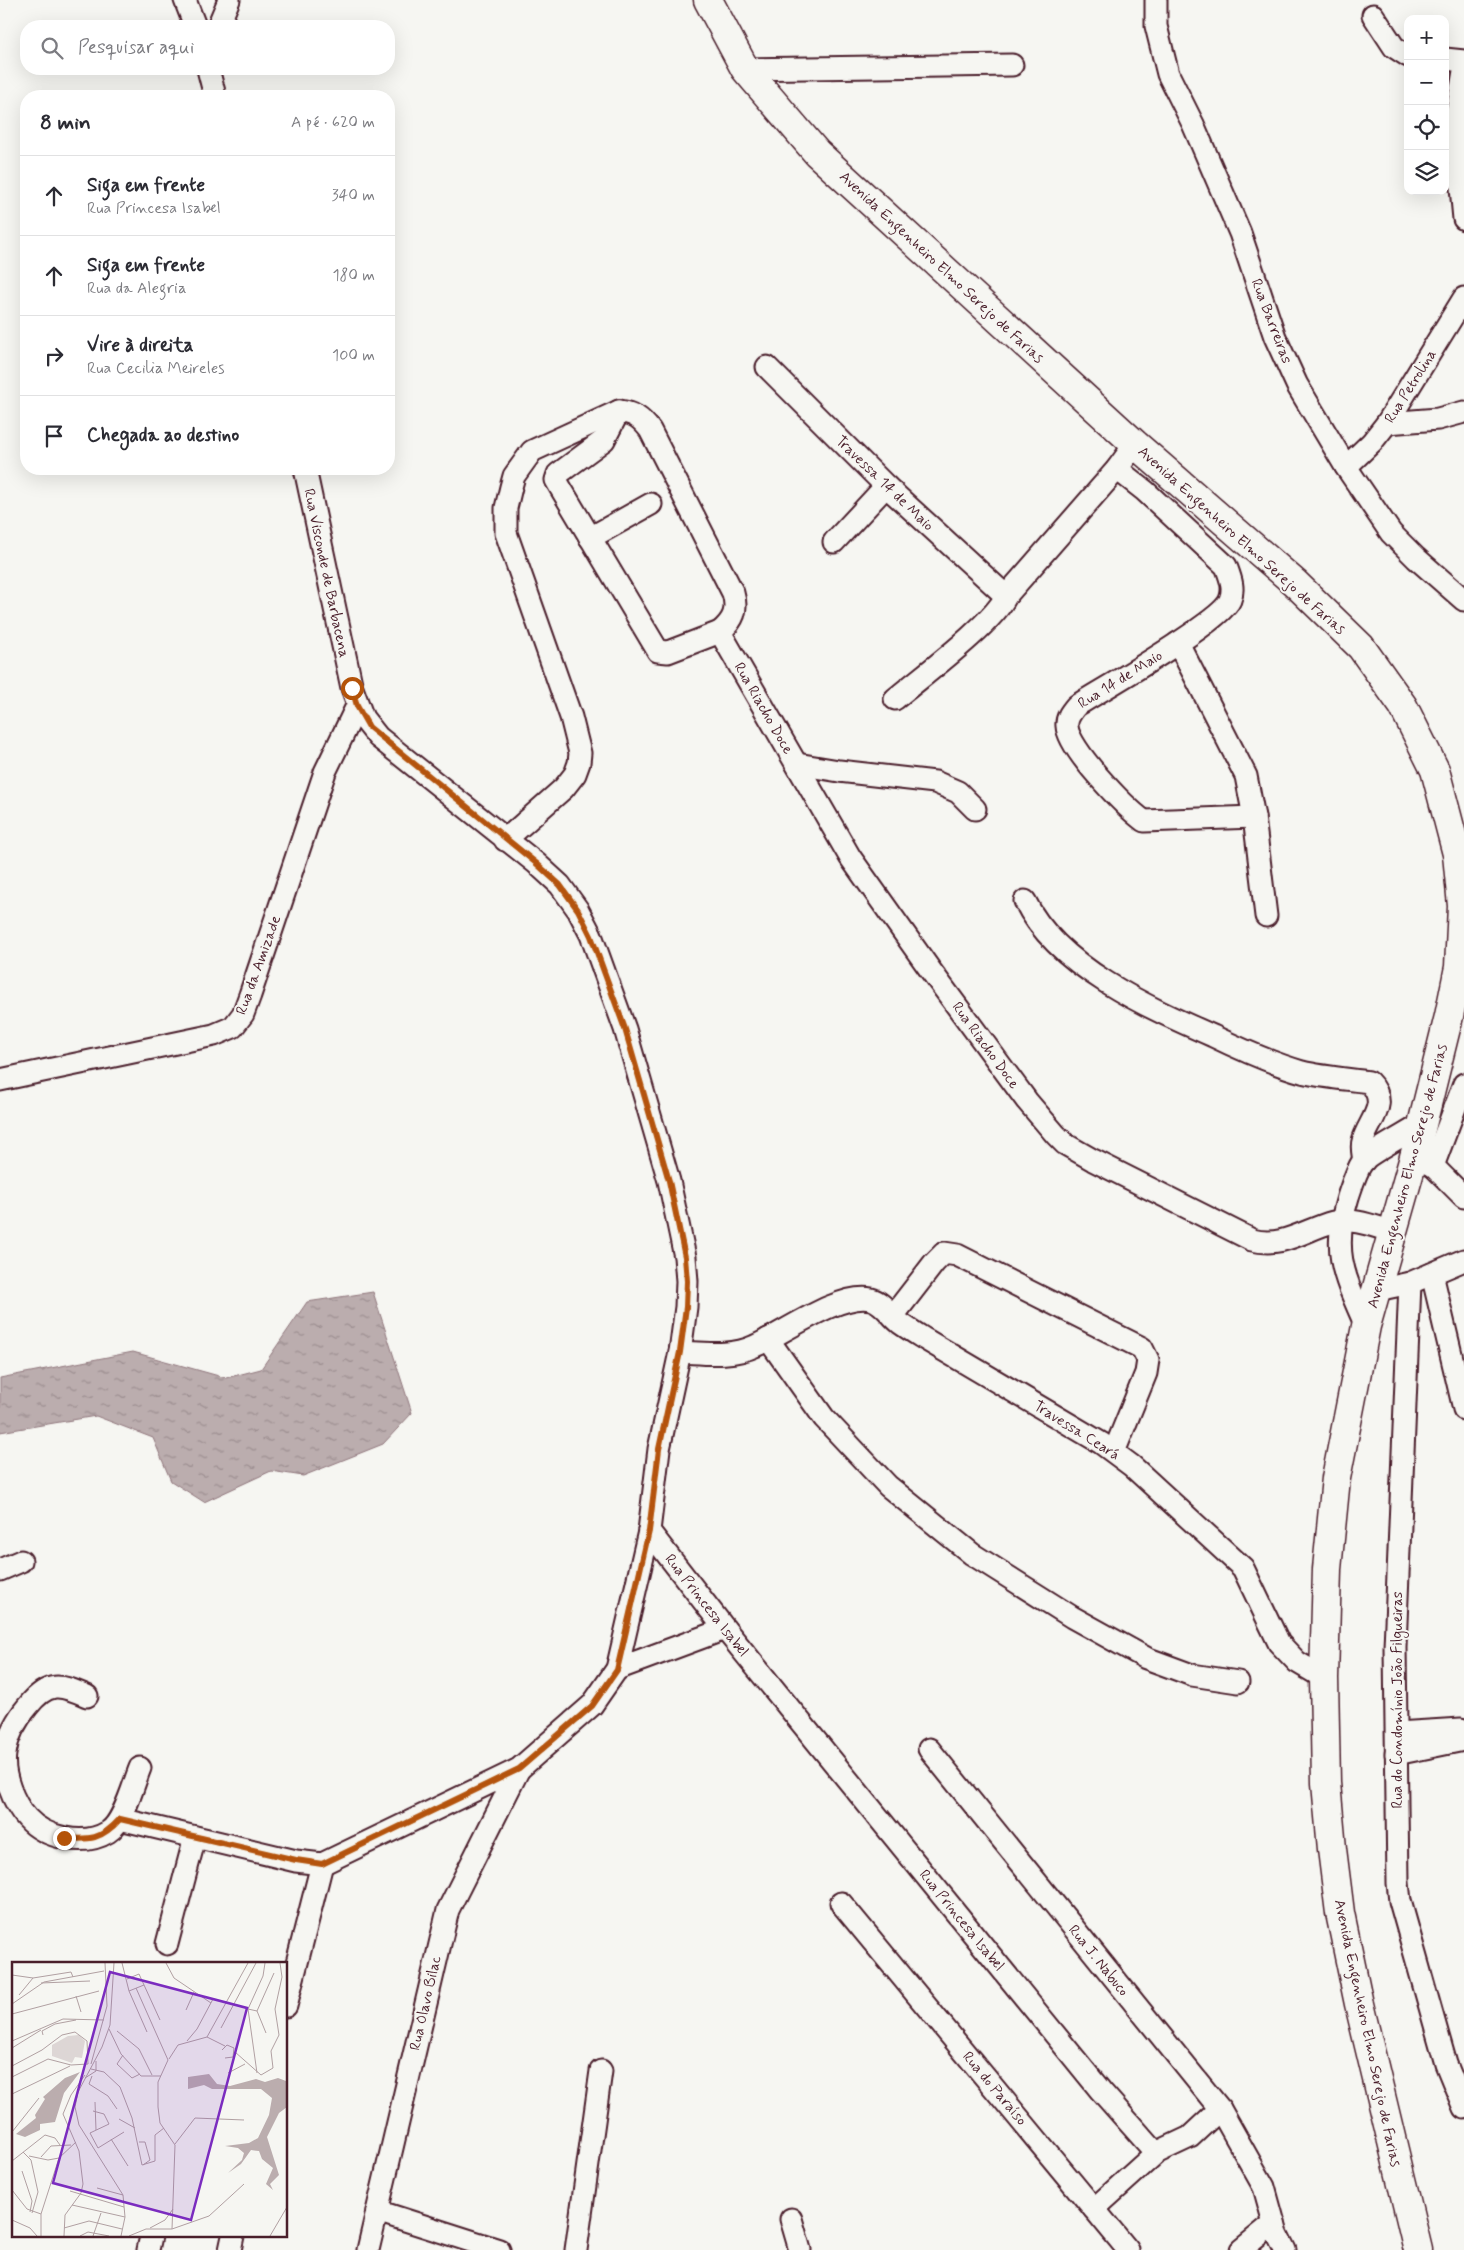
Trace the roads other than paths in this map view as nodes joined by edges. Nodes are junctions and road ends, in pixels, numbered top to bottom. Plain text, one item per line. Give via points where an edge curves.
1 (185, 0) edge
2 (229, 0) edge
3 (708, 0) edge
4 (1156, 0) edge
5 (1372, 15) dead end
6 (193, 20) edge
7 (221, 20) edge
8 (1404, 53) edge
9 (1447, 60) edge
10 (1012, 64) dead end
11 (745, 69) junction
12 (1463, 70) edge
13 (210, 75) edge
14 (213, 90) edge
15 (1464, 219) edge
16 (1464, 298) edge
17 (767, 366) dead end
18 (619, 411) junction
19 (1464, 412) edge
20 (1387, 423) junction
21 (1135, 444) junction
22 (1346, 467) junction
23 (1117, 469) junction
24 (306, 475) edge
25 (886, 486) junction
26 (651, 504) dead end
27 (590, 538) junction
28 (834, 542) dead end
29 (1006, 596) junction
30 (1464, 600) edge
31 (720, 632) junction
32 (1178, 643) junction
33 (895, 699) dead end
34 (357, 706) junction
35 (797, 764) junction
36 (975, 809) dead end
37 (1254, 817) junction
38 (505, 840) junction
39 (1025, 901) dead end
40 (1266, 916) dead end
41 (0, 1080) edge
42 (1464, 1084) edge
43 (1422, 1124) junction
44 (1364, 1161) junction
45 (1424, 1162) junction
46 (1464, 1197) edge
47 (1341, 1222) junction
48 (1394, 1232) junction
49 (1464, 1260) edge
50 (1432, 1274) junction
51 (1410, 1283) junction
52 (1377, 1290) junction
53 (893, 1316) junction
54 (1366, 1326) junction
55 (768, 1339) junction
56 (680, 1352) junction
57 (1464, 1409) edge
58 (1114, 1452) junction
59 (649, 1531) junction
60 (21, 1561) dead end
61 (0, 1570) edge
62 (725, 1629) junction
63 (617, 1670) junction
64 (1324, 1678) junction
65 (1238, 1682) dead end
66 (87, 1696) dead end
67 (1464, 1728) edge
68 (1397, 1733) junction
69 (1464, 1740) edge
70 (929, 1749) dead end
71 (1396, 1754) junction
72 (140, 1768) dead end
73 (519, 1769) junction
74 (4, 1776) edge
75 (120, 1819) junction
76 (195, 1837) junction
77 (322, 1864) junction
78 (841, 1903) dead end
79 (167, 1944) dead end
80 (288, 1998) edge
81 (601, 2071) dead end
82 (1464, 2108) edge
83 (1220, 2109) junction
84 (1156, 2153) junction
85 (1094, 2209) junction
86 (377, 2211) junction
87 (791, 2218) dead end
88 (1274, 2223) junction
89 (368, 2250) edge
90 (499, 2250) edge
91 (576, 2250) edge
92 (800, 2250) edge
93 (1128, 2250) edge
94 (1241, 2250) edge
95 (1285, 2250) edge
96 (1418, 2250) edge

1 - 6 street
2 - 7 street
3 - 11 main road, Avenida Engenheiro Elmo Serejo de Farias
4 - 22 street, Rua Barreiras via 1156,26 1168,74 1240,233 1285,360
5 - 8 street via 1394,47
9 - 12 street
10 - 11 street
11 - 21 main road, Avenida Engenheiro Elmo Serejo de Farias via 818,153
12 - 15 street via 1455,132
13 - 14 street
16 - 20 street, Rua Petrolina
17 - 25 street, Travessa 14 de Maio
18 - 27 street via 604,440 558,474 556,480
18 - 31 street via 631,412 650,430 727,577 736,604 730,623
18 - 38 street via 532,451 510,487 506,533 571,717 580,753 574,774 564,788
19 - 20 street via 1438,419
20 - 22 street, Rua Petrolina
21 - 23 street
21 - 43 main road, Avenida Engenheiro Elmo Serejo de Farias via 1295,583 1361,647 1403,706 1435,770 1458,854 1462,906 1457,977
22 - 30 street, Rua Barreiras via 1392,533
23 - 29 street
23 - 32 street, Rua 14 de Maio via 1226,566 1232,581 1230,600 1223,610
24 - 34 street, Rua Visconde de Barbacena via 334,614
25 - 28 street
25 - 29 street, Travessa 14 de Maio
26 - 27 street
27 - 31 street via 658,651 668,652
29 - 33 street via 974,632
31 - 35 street, Rua Riacho Doce
32 - 37 street, Rua 14 de Maio via 1204,698 1240,761
32 - 37 street, Rua 14 de Maio via 1076,706 1067,720 1068,734 1100,780 1144,821
34 - 38 street via 378,737
34 - 41 street, Rua da Amizade via 325,772 250,995 243,1014 233,1026 214,1035 177,1044
35 - 36 street via 935,782 958,792
35 - 47 street, Rua Riacho Doce via 850,857 1022,1093 1065,1144 1252,1240 1279,1242
37 - 40 street, Rua 14 de Maio
38 - 56 street via 560,885 578,910 591,936 625,1029 669,1181 685,1257 686,1298
39 - 44 street via 1038,924 1068,952 1112,986 1149,1008 1266,1060 1303,1072 1369,1082 1374,1087 1378,1109 1363,1139
42 - 45 street
43 - 44 street
43 - 45 main road, Avenida Engenheiro Elmo Serejo de Farias
44 - 47 street
45 - 46 street
45 - 48 main road, Avenida Engenheiro Elmo Serejo de Farias
47 - 48 street, Rua Riacho Doce via 1371,1225
47 - 54 street via 1343,1267
48 - 52 main road, Avenida Engenheiro Elmo Serejo de Farias
49 - 50 street
50 - 51 street
50 - 57 street
51 - 52 street
51 - 68 street, Rua do Condomínio João Filgueiras via 1395,1637
52 - 54 main road, Avenida Engenheiro Elmo Serejo de Farias
53 - 55 street, Travessa Ceará via 873,1299 863,1298 819,1312
53 - 58 street, Travessa Ceará via 923,1338
53 - 58 street via 944,1253 956,1255 1142,1348 1148,1360 1146,1373
54 - 64 main road, Avenida Engenheiro Elmo Serejo de Farias via 1336,1478 1327,1569
55 - 56 street, Travessa Ceará via 755,1346 726,1353
55 - 65 street via 824,1418 882,1479 972,1554 1072,1617 1146,1658 1192,1675
56 - 59 street via 659,1449
58 - 64 street, Travessa Ceará via 1243,1568 1279,1643 1297,1662
59 - 62 street, Rua Princesa Isabel
59 - 63 street
60 - 61 street
62 - 63 street
62 - 84 street, Rua Princesa Isabel via 1101,2091
63 - 73 street via 592,1706
64 - 96 main road, Avenida Engenheiro Elmo Serejo de Farias via 1326,1783 1340,1913
66 - 74 street via 64,1686 52,1686 40,1693 10,1734
67 - 68 street
68 - 71 street, Rua do Condomínio João Filgueiras
69 - 71 street
70 - 83 street, Rua J. Nabuco
71 - 82 street, Rua do Condomínio João Filgueiras via 1400,1901 1446,2064
72 - 75 street
73 - 77 street
73 - 86 street, Rua Olavo Bilac via 448,1910
74 - 75 street via 26,1818 64,1838 94,1838 109,1832
75 - 76 street
76 - 77 street
76 - 79 street
77 - 80 street
78 - 85 street, Rua do Paraíso
81 - 91 street
83 - 84 street via 1190,2137
83 - 88 street, Rua J. Nabuco via 1264,2187
84 - 85 street
85 - 93 street, Rua do Paraíso
86 - 89 street, Rua Olavo Bilac
86 - 90 street
87 - 92 street
88 - 94 street
88 - 95 street, Rua J. Nabuco

